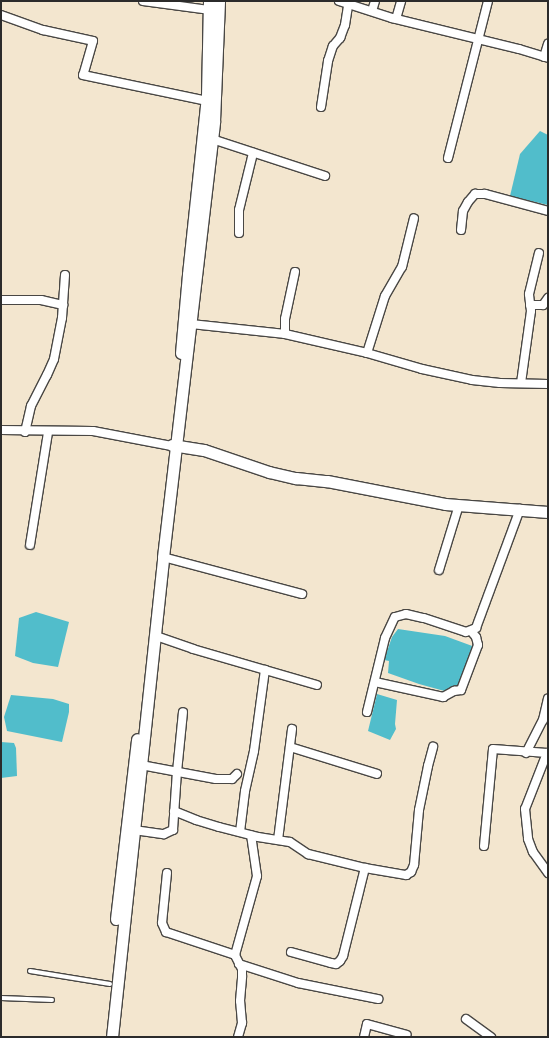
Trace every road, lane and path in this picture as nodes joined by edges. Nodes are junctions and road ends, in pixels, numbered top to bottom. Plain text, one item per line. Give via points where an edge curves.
1 (143, 1) edge
2 (219, 1) edge
3 (339, 1) edge
4 (375, 1) edge
5 (401, 1) edge
6 (488, 1) edge
7 (348, 2) edge
8 (209, 5) edge
9 (372, 11) junction
10 (1, 15) edge
11 (396, 19) junction
12 (480, 39) junction
13 (548, 44) edge
14 (546, 58) edge
15 (207, 101) junction
16 (322, 107) dead end
17 (212, 139) junction
18 (253, 153) junction
19 (448, 158) dead end
20 (325, 176) dead end
21 (548, 211) edge
22 (414, 218) dead end
23 (461, 230) dead end
24 (239, 233) dead end
25 (539, 253) dead end
26 (295, 272) dead end
27 (65, 275) dead end
28 (548, 298) edge
29 (1, 300) edge
30 (63, 305) junction
31 (530, 305) junction
32 (192, 324) junction
33 (285, 334) junction
34 (368, 353) junction
35 (521, 384) junction
36 (548, 384) edge
37 (1, 430) edge
38 (26, 432) junction
39 (48, 432) junction
40 (174, 445) junction
41 (459, 505) junction
42 (520, 509) junction
43 (548, 512) edge
44 (30, 545) dead end
45 (163, 557) junction
46 (440, 570) dead end
47 (302, 594) dead end
48 (471, 631) junction
49 (156, 636) junction
50 (265, 670) junction
51 (375, 682) junction
52 (318, 685) dead end
53 (548, 700) edge
54 (183, 712) dead end
55 (367, 712) dead end
56 (292, 729) dead end
57 (290, 747) junction
58 (433, 748) dead end
59 (526, 752) junction
60 (141, 766) junction
61 (177, 772) junction
62 (237, 774) dead end
63 (377, 774) dead end
64 (174, 811) junction
65 (131, 817) junction
66 (134, 830) junction
67 (240, 832) junction
68 (251, 835) junction
69 (278, 840) junction
70 (484, 846) dead end
71 (365, 868) junction
72 (167, 873) dead end
73 (548, 873) edge
74 (290, 952) dead end
75 (235, 955) junction
76 (239, 964) junction
77 (30, 971) dead end
78 (110, 984) junction
79 (1, 998) edge
80 (378, 999) dead end
81 (52, 1000) dead end
82 (466, 1019) dead end
83 (407, 1035) dead end
84 (104, 1037) edge
85 (112, 1037) edge
86 (238, 1037) edge
87 (364, 1037) edge
88 (491, 1037) edge

1 - 8 street
2 - 17 street
3 - 7 street
4 - 9 street
5 - 11 street
6 - 12 street
7 - 9 street
7 - 16 street via 345,25 328,61
8 - 15 street
9 - 11 street
10 - 15 street via 43,30 93,41 83,75
11 - 12 street
12 - 14 street
12 - 19 street
13 - 14 street
15 - 40 street via 188,274
17 - 18 street
17 - 32 street via 198,248
18 - 20 street
18 - 24 street via 238,210
21 - 23 street via 485,194 475,194 464,212
22 - 34 street via 402,267 385,296
25 - 31 street via 530,286
26 - 33 street via 285,319
27 - 30 street
28 - 31 street via 543,305
29 - 30 street via 41,300
30 - 38 street via 52,365 31,406
31 - 35 street
32 - 33 street
32 - 40 street
33 - 34 street
34 - 35 street via 472,380
35 - 36 street
37 - 38 street
38 - 39 street
39 - 40 street via 93,431
39 - 44 street
40 - 41 street via 204,450 296,478 327,481 419,500
40 - 45 street
40 - 65 street via 158,546
41 - 42 street
41 - 46 street
42 - 43 street
42 - 48 street via 478,623
45 - 47 street
45 - 49 street
48 - 51 street via 459,630 424,618 399,615 391,623 385,638
48 - 51 street via 478,645 461,690 443,697
49 - 50 street
49 - 60 street
50 - 52 street
50 - 67 street
51 - 55 street
53 - 59 street via 543,720
54 - 61 street
56 - 57 street
57 - 63 street
57 - 69 street
58 - 71 street via 419,810 414,865 411,872 399,875
59 - 70 street via 494,749
59 - 73 street via 547,753 525,809 532,852
60 - 61 street
60 - 65 street
61 - 62 street via 216,780 232,779
61 - 64 street
64 - 66 street via 173,830 164,834
64 - 67 street
65 - 66 street
65 - 78 street
66 - 85 street
67 - 68 street
68 - 69 street
68 - 75 street via 257,876
69 - 71 street via 296,844 308,854
71 - 74 street via 340,961 336,964
72 - 75 street via 162,923 166,932
75 - 76 street
76 - 80 street via 298,983
76 - 86 street via 242,976 240,1001 243,1014
77 - 78 lane
78 - 84 street
79 - 81 lane
82 - 88 street
83 - 87 street via 367,1024

